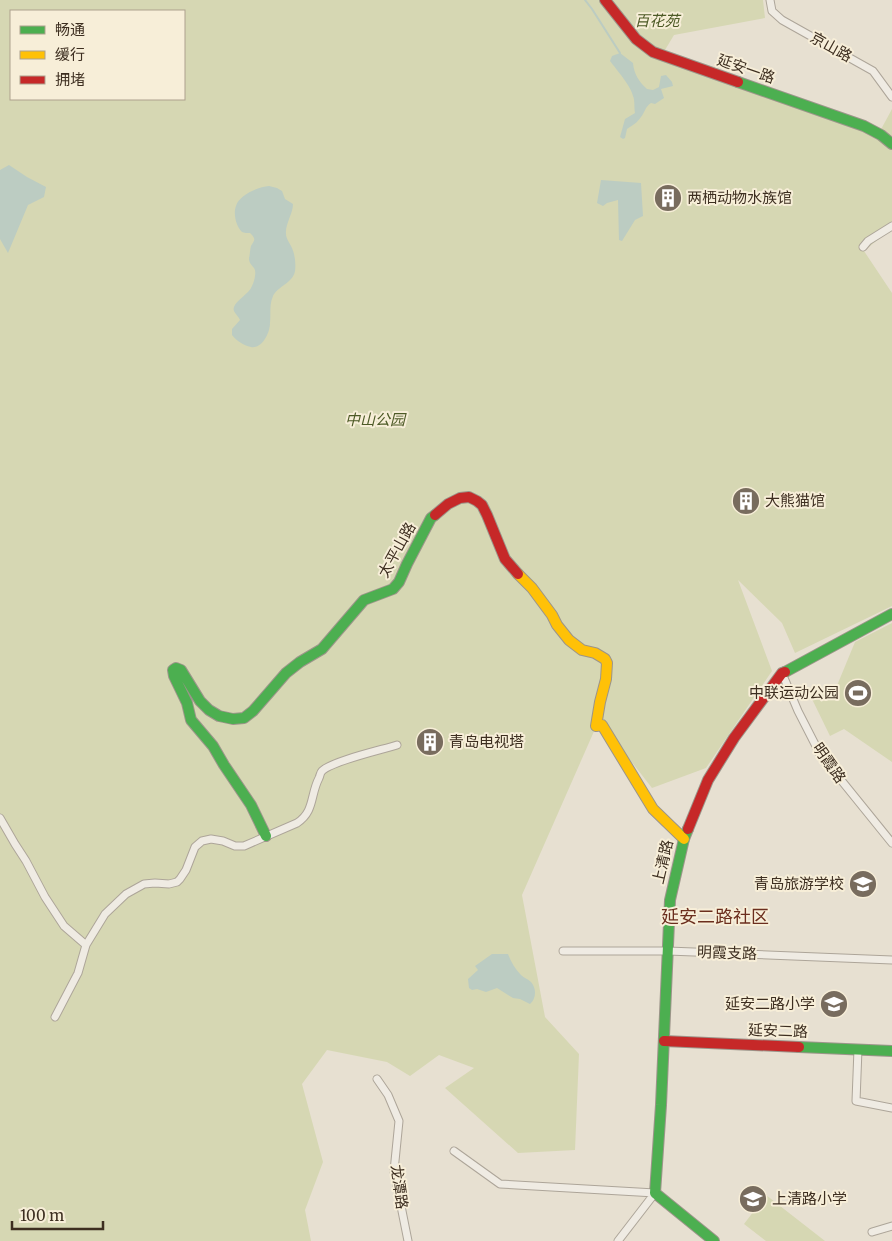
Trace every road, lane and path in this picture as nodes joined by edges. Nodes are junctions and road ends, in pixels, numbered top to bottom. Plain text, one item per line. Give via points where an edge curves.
1 (604, 0) edge
2 (770, 0) edge
3 (892, 97) edge
4 (892, 144) edge
5 (892, 226) edge
6 (863, 247) dead end
7 (892, 614) edge
8 (782, 673) junction
9 (396, 745) dead end
10 (0, 818) edge
11 (266, 836) junction
12 (684, 839) junction
13 (892, 843) edge
14 (86, 945) junction
15 (563, 951) dead end
16 (668, 951) junction
17 (892, 960) edge
18 (55, 1017) dead end
19 (664, 1041) junction
20 (858, 1049) junction
21 (892, 1051) edge
22 (378, 1079) dead end
23 (892, 1108) edge
24 (454, 1151) dead end
25 (655, 1193) junction
26 (892, 1226) edge
27 (872, 1232) dead end
28 (408, 1241) edge
29 (618, 1241) edge
30 (714, 1241) edge

1 - 4 street, 延安一路 via 636,39 653,52 866,126
2 - 3 street, 京山路 via 776,16 873,71
5 - 6 street
7 - 8 street, 上清路
8 - 12 street, 上清路 via 734,738 708,780
8 - 13 street, 明霞路 via 820,754
9 - 11 street via 334,764 322,771 304,819
10 - 14 street via 64,926
11 - 12 street, 太平山路 via 251,805 213,746 191,720 173,670 181,670 209,710 219,716 244,718 286,673 330,642 364,600 393,589 431,518 448,504 469,497 485,510 504,559 532,588 569,640 582,650 605,659 606,679 596,726 602,725 654,808
11 - 14 street via 244,846 211,839 202,841 195,847 177,882 144,884 126,894 105,914
12 - 16 street, 上清路 via 670,900
14 - 18 street via 78,973
15 - 16 street, 明霞支路
16 - 17 street, 明霞支路
16 - 19 street, 上清路
19 - 20 street, 延安二路
19 - 25 street, 上清路
20 - 21 street, 延安二路
20 - 23 street via 856,1101
22 - 28 street, 龙潭路 via 399,1121 394,1171
24 - 25 street via 500,1184
25 - 29 street
25 - 30 street
26 - 27 street

